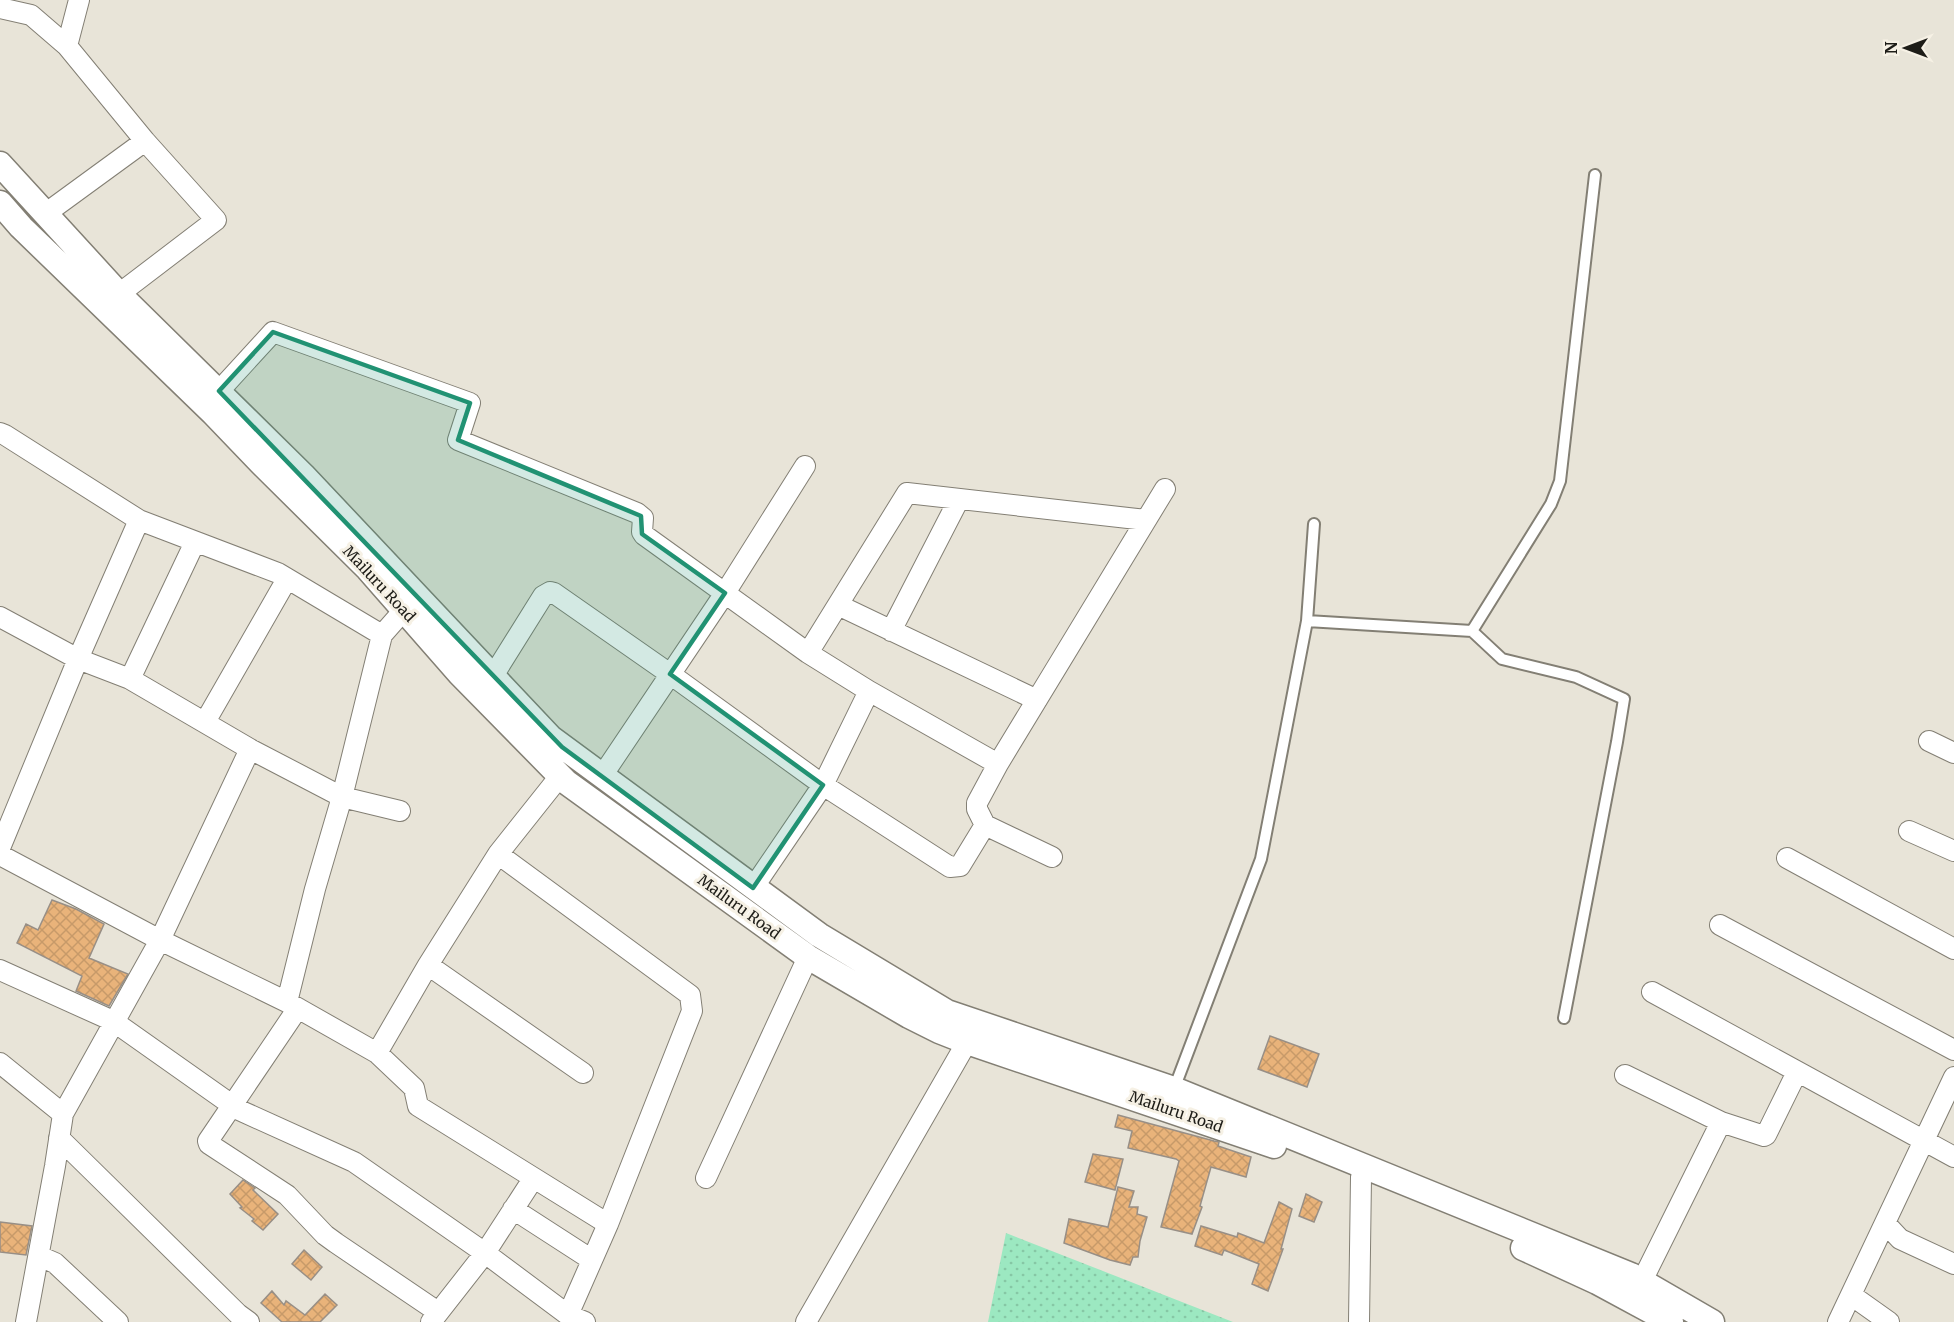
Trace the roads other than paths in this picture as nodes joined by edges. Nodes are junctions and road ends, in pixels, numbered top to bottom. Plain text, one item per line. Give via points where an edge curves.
1 (79, 0) edge
2 (0, 8) edge
3 (67, 46) junction
4 (145, 141) junction
5 (0, 164) edge
6 (1595, 175) dead end
7 (0, 203) edge
8 (45, 214) junction
9 (120, 294) junction
10 (219, 392) junction
11 (2, 439) edge
12 (806, 466) dead end
13 (1165, 489) dead end
14 (959, 499) junction
15 (139, 520) junction
16 (1146, 520) junction
17 (1314, 524) dead end
18 (195, 542) junction
19 (287, 579) junction
20 (724, 593) junction
21 (838, 605) junction
22 (404, 610) junction
23 (0, 617) edge
24 (1307, 621) junction
25 (891, 631) junction
26 (1472, 631) junction
27 (382, 634) junction
28 (808, 652) junction
29 (78, 659) junction
30 (670, 674) junction
31 (493, 675) junction
32 (130, 679) junction
33 (869, 691) junction
34 (1037, 700) junction
35 (205, 722) junction
36 (1929, 741) dead end
37 (250, 749) junction
38 (1954, 753) edge
39 (998, 764) junction
40 (560, 776) junction
41 (602, 776) junction
42 (823, 785) junction
43 (342, 796) junction
44 (400, 811) dead end
45 (985, 825) junction
46 (1909, 831) dead end
47 (0, 848) edge
48 (1954, 852) edge
49 (498, 854) junction
50 (0, 855) edge
51 (1052, 857) dead end
52 (1787, 858) dead end
53 (753, 888) junction
54 (1719, 925) dead end
55 (160, 940) junction
56 (1954, 949) edge
57 (808, 957) junction
58 (428, 964) junction
59 (0, 970) edge
60 (1652, 992) dead end
61 (292, 1005) junction
62 (1564, 1018) dead end
63 (114, 1021) junction
64 (967, 1042) junction
65 (1954, 1050) edge
66 (377, 1053) junction
67 (0, 1063) edge
68 (1797, 1072) junction
69 (583, 1073) dead end
70 (1625, 1075) dead end
71 (1954, 1077) edge
72 (1171, 1099) junction
73 (232, 1104) junction
74 (63, 1114) junction
75 (1721, 1122) junction
76 (59, 1138) junction
77 (1923, 1142) junction
78 (1954, 1157) edge
79 (1361, 1177) junction
80 (706, 1178) dead end
81 (533, 1179) junction
82 (513, 1209) junction
83 (1885, 1223) junction
84 (608, 1224) junction
85 (484, 1253) junction
86 (39, 1256) junction
87 (592, 1260) junction
88 (1954, 1264) edge
89 (1642, 1281) junction
90 (1851, 1295) junction
91 (434, 1317) edge
92 (576, 1318) edge
93 (239, 1319) edge
94 (26, 1322) edge
95 (118, 1322) edge
96 (806, 1322) edge
97 (1359, 1322) edge
98 (1671, 1322) edge
99 (1712, 1322) edge
100 (1838, 1322) edge
101 (1889, 1322) edge

1 - 3 street
2 - 3 street via 32,15
3 - 4 street
4 - 8 street
4 - 9 street via 216,220
5 - 8 street
6 - 26 lane via 1560,482 1551,504
7 - 22 street, Mailuru Road via 368,569
8 - 9 street
9 - 10 street
10 - 20 street via 273,332 470,403 458,441 637,513 643,518 644,535
10 - 31 street
11 - 15 street
12 - 20 street
13 - 16 street
14 - 16 street
14 - 21 street via 907,494
14 - 25 street
15 - 18 street
15 - 29 street
16 - 34 street
17 - 24 lane
18 - 19 street
18 - 32 street
19 - 27 street
19 - 35 street
20 - 28 street
20 - 30 street
21 - 25 street
21 - 28 street
22 - 27 street
22 - 40 street, Mailuru Road via 460,674
23 - 29 street
24 - 26 lane
24 - 72 lane via 1261,859
25 - 34 street
26 - 62 lane via 1502,659 1576,677 1624,699
27 - 43 street
28 - 33 street
29 - 32 street
29 - 47 street
30 - 31 street via 550,592 543,596
30 - 41 street
30 - 42 street
31 - 41 street via 551,738
32 - 35 street
33 - 39 street
33 - 42 street
34 - 39 street
35 - 37 street
36 - 38 street
37 - 43 street
37 - 55 street
39 - 45 street via 977,803
40 - 49 street
40 - 57 street, Mailuru Road
41 - 53 street
42 - 45 street via 953,868 960,866
42 - 53 street
43 - 44 street
43 - 61 street via 315,889
45 - 51 street
46 - 48 street
49 - 58 street
49 - 84 street via 690,995 692,1011
50 - 55 street
52 - 56 street
53 - 72 street via 838,947 947,1012
54 - 65 street
55 - 61 street
55 - 63 street
57 - 64 street, Mailuru Road via 909,1016
57 - 80 street
58 - 66 street
58 - 69 street
59 - 63 street
60 - 68 street
61 - 66 street
61 - 73 street
63 - 73 street
63 - 74 street
64 - 72 street, Mailuru Road
64 - 96 street
66 - 81 street via 414,1088 418,1106
67 - 74 street
68 - 75 street via 1766,1135
68 - 77 street
70 - 75 street
71 - 77 street
72 - 79 street, Mailuru Road
72 - 89 street
73 - 85 street via 354,1162
73 - 91 street via 209,1137 209,1144 282,1191 331,1239
74 - 76 street
75 - 89 street
76 - 86 street
76 - 93 street
77 - 78 street
77 - 83 street
79 - 97 street
79 - 98 street, Mailuru Road via 1597,1282
81 - 82 street
81 - 84 street
82 - 85 street
82 - 87 street
83 - 88 street via 1900,1239
83 - 90 street
84 - 87 street
85 - 91 street
85 - 92 street
86 - 94 street
86 - 95 street via 55,1263
87 - 92 street
89 - 99 street
90 - 100 street
90 - 101 street

